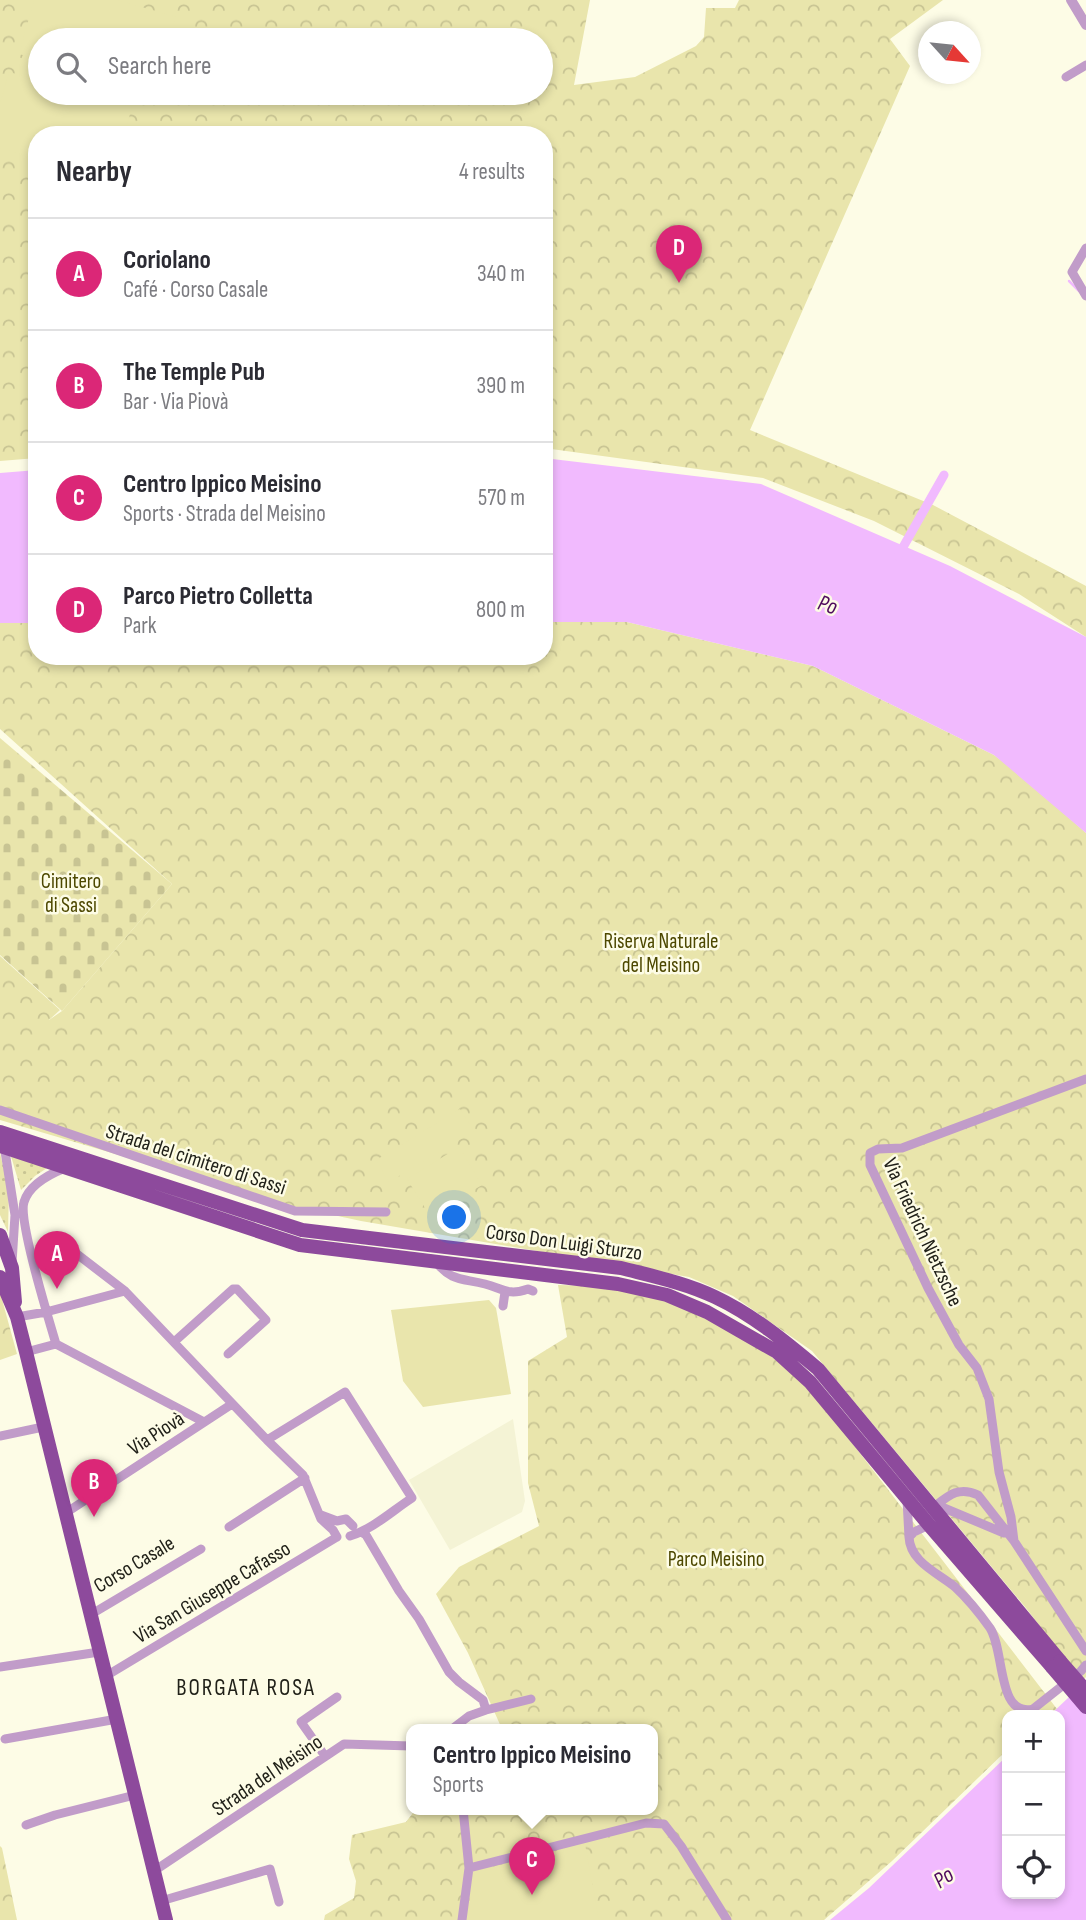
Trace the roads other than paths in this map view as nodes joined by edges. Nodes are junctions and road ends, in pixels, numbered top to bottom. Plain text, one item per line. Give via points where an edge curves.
1 (1071, 0) edge
2 (1086, 25) edge
3 (1086, 65) edge
4 (1066, 77) dead end
5 (1086, 248) edge
6 (1086, 296) edge
7 (1086, 1079) edge
8 (0, 1110) edge
9 (0, 1132) edge
10 (3, 1147) edge
11 (65, 1168) junction
12 (23, 1205) junction
13 (386, 1212) dead end
14 (15, 1215) junction
15 (24, 1226) junction
16 (0, 1235) edge
17 (60, 1241) dead end
18 (436, 1262) junction
19 (6, 1273) edge
20 (533, 1291) dead end
21 (125, 1292) junction
22 (505, 1292) junction
23 (503, 1306) dead end
24 (47, 1312) junction
25 (17, 1317) junction
26 (173, 1342) junction
27 (55, 1344) junction
28 (26, 1352) junction
29 (229, 1354) dead end
30 (232, 1404) junction
31 (204, 1422) junction
32 (43, 1427) junction
33 (0, 1436) edge
34 (267, 1440) junction
35 (305, 1478) junction
36 (906, 1498) junction
37 (934, 1507) junction
38 (64, 1514) junction
39 (375, 1523) junction
40 (929, 1525) junction
41 (229, 1527) dead end
42 (335, 1529) junction
43 (352, 1531) junction
44 (361, 1532) junction
45 (909, 1537) junction
46 (1011, 1538) junction
47 (201, 1549) dead end
48 (90, 1615) junction
49 (1086, 1651) edge
50 (99, 1652) junction
51 (1056, 1664) junction
52 (1086, 1665) edge
53 (0, 1667) edge
54 (106, 1676) junction
55 (1086, 1691) edge
56 (337, 1697) dead end
57 (531, 1699) dead end
58 (1086, 1707) edge
59 (486, 1710) junction
60 (117, 1719) junction
61 (459, 1724) edge
62 (5, 1739) dead end
63 (406, 1746) edge
64 (325, 1756) junction
65 (135, 1794) junction
66 (464, 1815) edge
67 (26, 1825) dead end
68 (469, 1868) junction
69 (154, 1871) junction
70 (161, 1901) junction
71 (279, 1902) dead end
72 (166, 1920) edge
73 (462, 1920) edge
74 (727, 1920) edge

1 - 2 street
3 - 4 street
5 - 6 street via 1072,271
7 - 46 street, Via Friedrich Nietzsche via 902,1147 878,1149 869,1157 928,1288 977,1368 989,1399
8 - 13 street, Strada del cimitero di Sassi via 295,1210
9 - 10 street
9 - 37 main road, Corso Don Luigi Sturzo via 302,1230 621,1268 713,1296 785,1340 818,1369
10 - 11 main road, Corso Don Luigi Sturzo
10 - 14 street
11 - 12 street via 28,1193
11 - 18 main road, Corso Don Luigi Sturzo via 300,1245
12 - 14 street
12 - 15 street
14 - 15 street
14 - 19 street
15 - 24 street
16 - 19 main road, Corso Casale
17 - 21 street
18 - 22 street via 459,1280
18 - 36 main road, Corso Don Luigi Sturzo via 618,1284 667,1295 707,1312 777,1352 810,1382
19 - 25 main road, Corso Casale
20 - 22 street
21 - 24 street
21 - 26 street
22 - 23 street
24 - 25 street
24 - 27 street
25 - 28 main road, Corso Casale
26 - 29 street via 237,1289 265,1320
26 - 30 street
27 - 28 street
27 - 31 street
28 - 32 main road, Corso Casale
30 - 31 street, Via Piovà
30 - 34 street
31 - 38 street, Via Piovà
32 - 33 street
32 - 38 main road, Corso Casale
34 - 35 street
34 - 39 street via 345,1392 412,1498
35 - 41 street
35 - 42 street via 318,1513
36 - 40 main road, Corso Don Luigi Sturzo
36 - 45 street
37 - 46 street via 996,1528
37 - 46 street via 954,1492 970,1492 983,1501
37 - 51 main road, Corso Don Luigi Sturzo
38 - 48 main road, Corso Casale
39 - 43 street
39 - 44 street
40 - 45 street
40 - 51 main road, Corso Don Luigi Sturzo
42 - 43 street via 344,1539
42 - 43 street via 346,1519
42 - 54 street, Via San Giuseppe Cafasso
43 - 44 street
44 - 59 street via 449,1672 484,1700
45 - 52 street via 917,1558 956,1588 990,1628 999,1648 1007,1694 1016,1708 1033,1709
46 - 49 street
47 - 48 street, Corso Casale
48 - 50 main road, Corso Casale
50 - 53 street
50 - 54 main road, Corso Casale
51 - 55 main road, bridge
51 - 58 main road, bridge
54 - 60 main road, Corso Casale
56 - 64 street via 301,1722
57 - 59 street
59 - 61 street
60 - 62 street
60 - 65 main road, Corso Casale
63 - 64 street, Strada del Meisino via 344,1744
64 - 69 street, Strada del Meisino
65 - 67 street
65 - 69 main road, Corso Casale
66 - 68 street
68 - 73 street
68 - 74 street via 646,1823 664,1824
69 - 70 main road, Corso Casale
70 - 71 street via 270,1869
70 - 72 main road, Corso Casale

